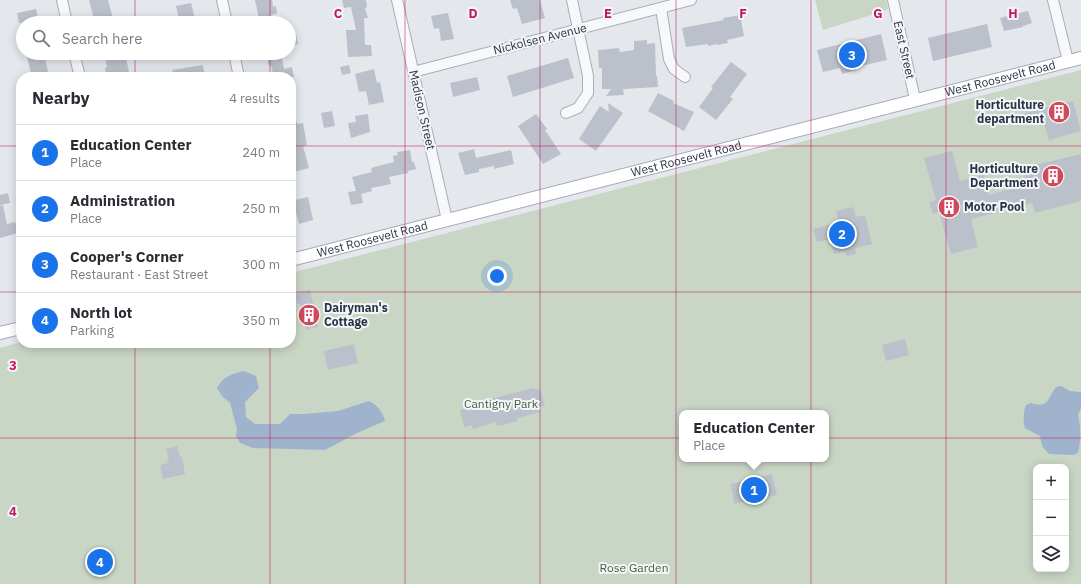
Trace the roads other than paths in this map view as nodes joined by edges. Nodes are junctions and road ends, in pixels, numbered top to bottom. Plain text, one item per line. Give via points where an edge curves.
1 (62, 0) edge
2 (222, 0) edge
3 (397, 0) edge
4 (572, 0) edge
5 (691, 0) edge
6 (893, 0) edge
7 (1053, 0) edge
8 (661, 8) junction
9 (65, 16) edge
10 (225, 16) edge
11 (579, 29) junction
12 (1081, 58) edge
13 (76, 60) edge
14 (235, 60) edge
15 (1068, 61) junction
16 (79, 72) edge
17 (238, 72) edge
18 (413, 72) junction
19 (685, 77) dead end
20 (915, 99) junction
21 (566, 113) dead end
22 (447, 220) junction
23 (296, 259) edge
24 (16, 329) edge
25 (0, 333) edge

1 - 9 street
2 - 10 street
3 - 18 street, Madison Street
4 - 11 street
5 - 8 street, Nickolsen Avenue
6 - 20 street, East Street
7 - 15 street
8 - 11 street, Nickolsen Avenue
8 - 19 street via 669,59 674,69
11 - 18 street, Nickolsen Avenue
11 - 21 street via 588,76 588,93 578,108
12 - 15 main road, West Roosevelt Road
13 - 16 street
14 - 17 street
15 - 20 main road, West Roosevelt Road
18 - 22 street, Madison Street
20 - 22 main road, West Roosevelt Road
22 - 23 main road, West Roosevelt Road
24 - 25 main road

